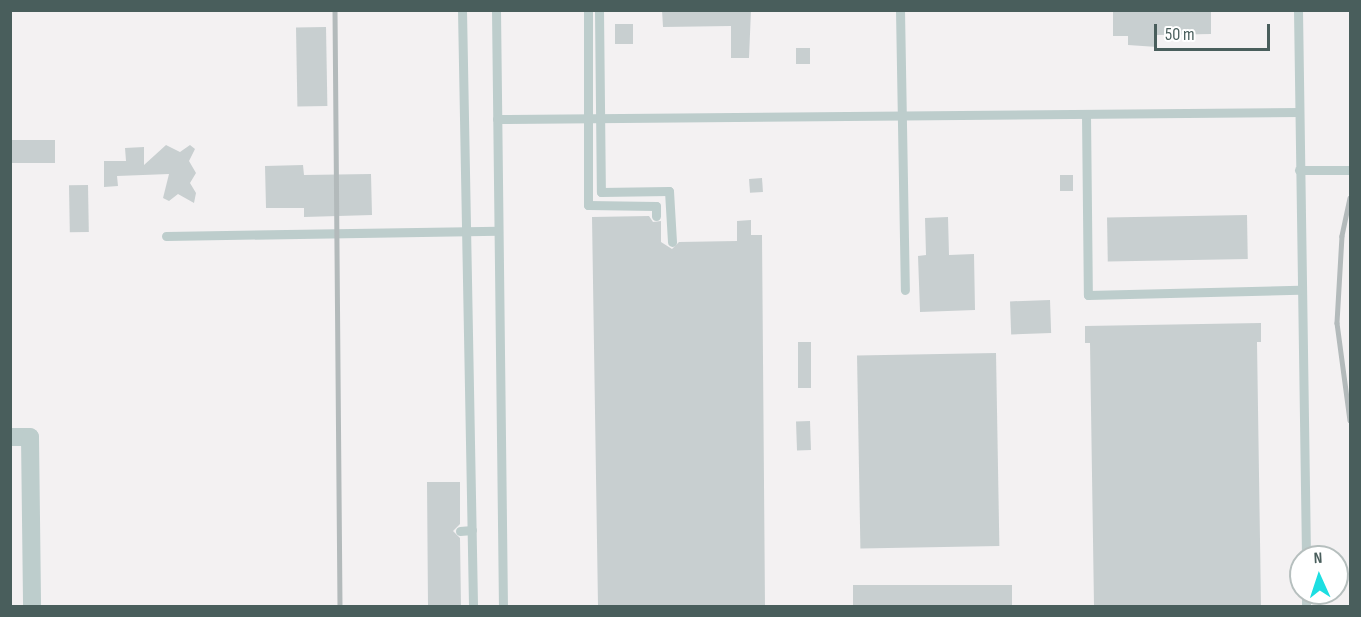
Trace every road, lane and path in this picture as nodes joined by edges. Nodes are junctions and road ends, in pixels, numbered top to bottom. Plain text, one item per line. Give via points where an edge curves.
1 (462, 10) edge
2 (496, 10) edge
3 (588, 10) edge
4 (599, 10) edge
5 (900, 10) edge
6 (1298, 10) edge
7 (1299, 112) junction
8 (1086, 115) junction
9 (900, 117) junction
10 (497, 119) junction
11 (1299, 170) junction
12 (1350, 170) edge
13 (656, 216) dead end
14 (498, 231) junction
15 (166, 236) dead end
16 (672, 242) dead end
17 (905, 290) dead end
18 (1299, 290) junction
19 (10, 437) edge
20 (472, 530) junction
21 (460, 531) dead end
22 (1306, 545) edge
23 (32, 606) edge
24 (474, 606) edge
25 (503, 606) edge

1 - 20 lane, bridge
2 - 10 lane
3 - 13 lane, bridge via 588,205 656,206
4 - 16 lane, bridge via 601,192 669,191
5 - 9 lane
6 - 7 lane
7 - 8 lane
7 - 11 lane
8 - 9 lane
8 - 18 lane via 1088,295
9 - 10 lane
9 - 17 lane
10 - 14 lane
11 - 12 lane
11 - 18 lane
14 - 15 lane
14 - 25 lane
18 - 22 lane
19 - 23 street via 30,437
20 - 21 lane
20 - 24 lane, bridge

